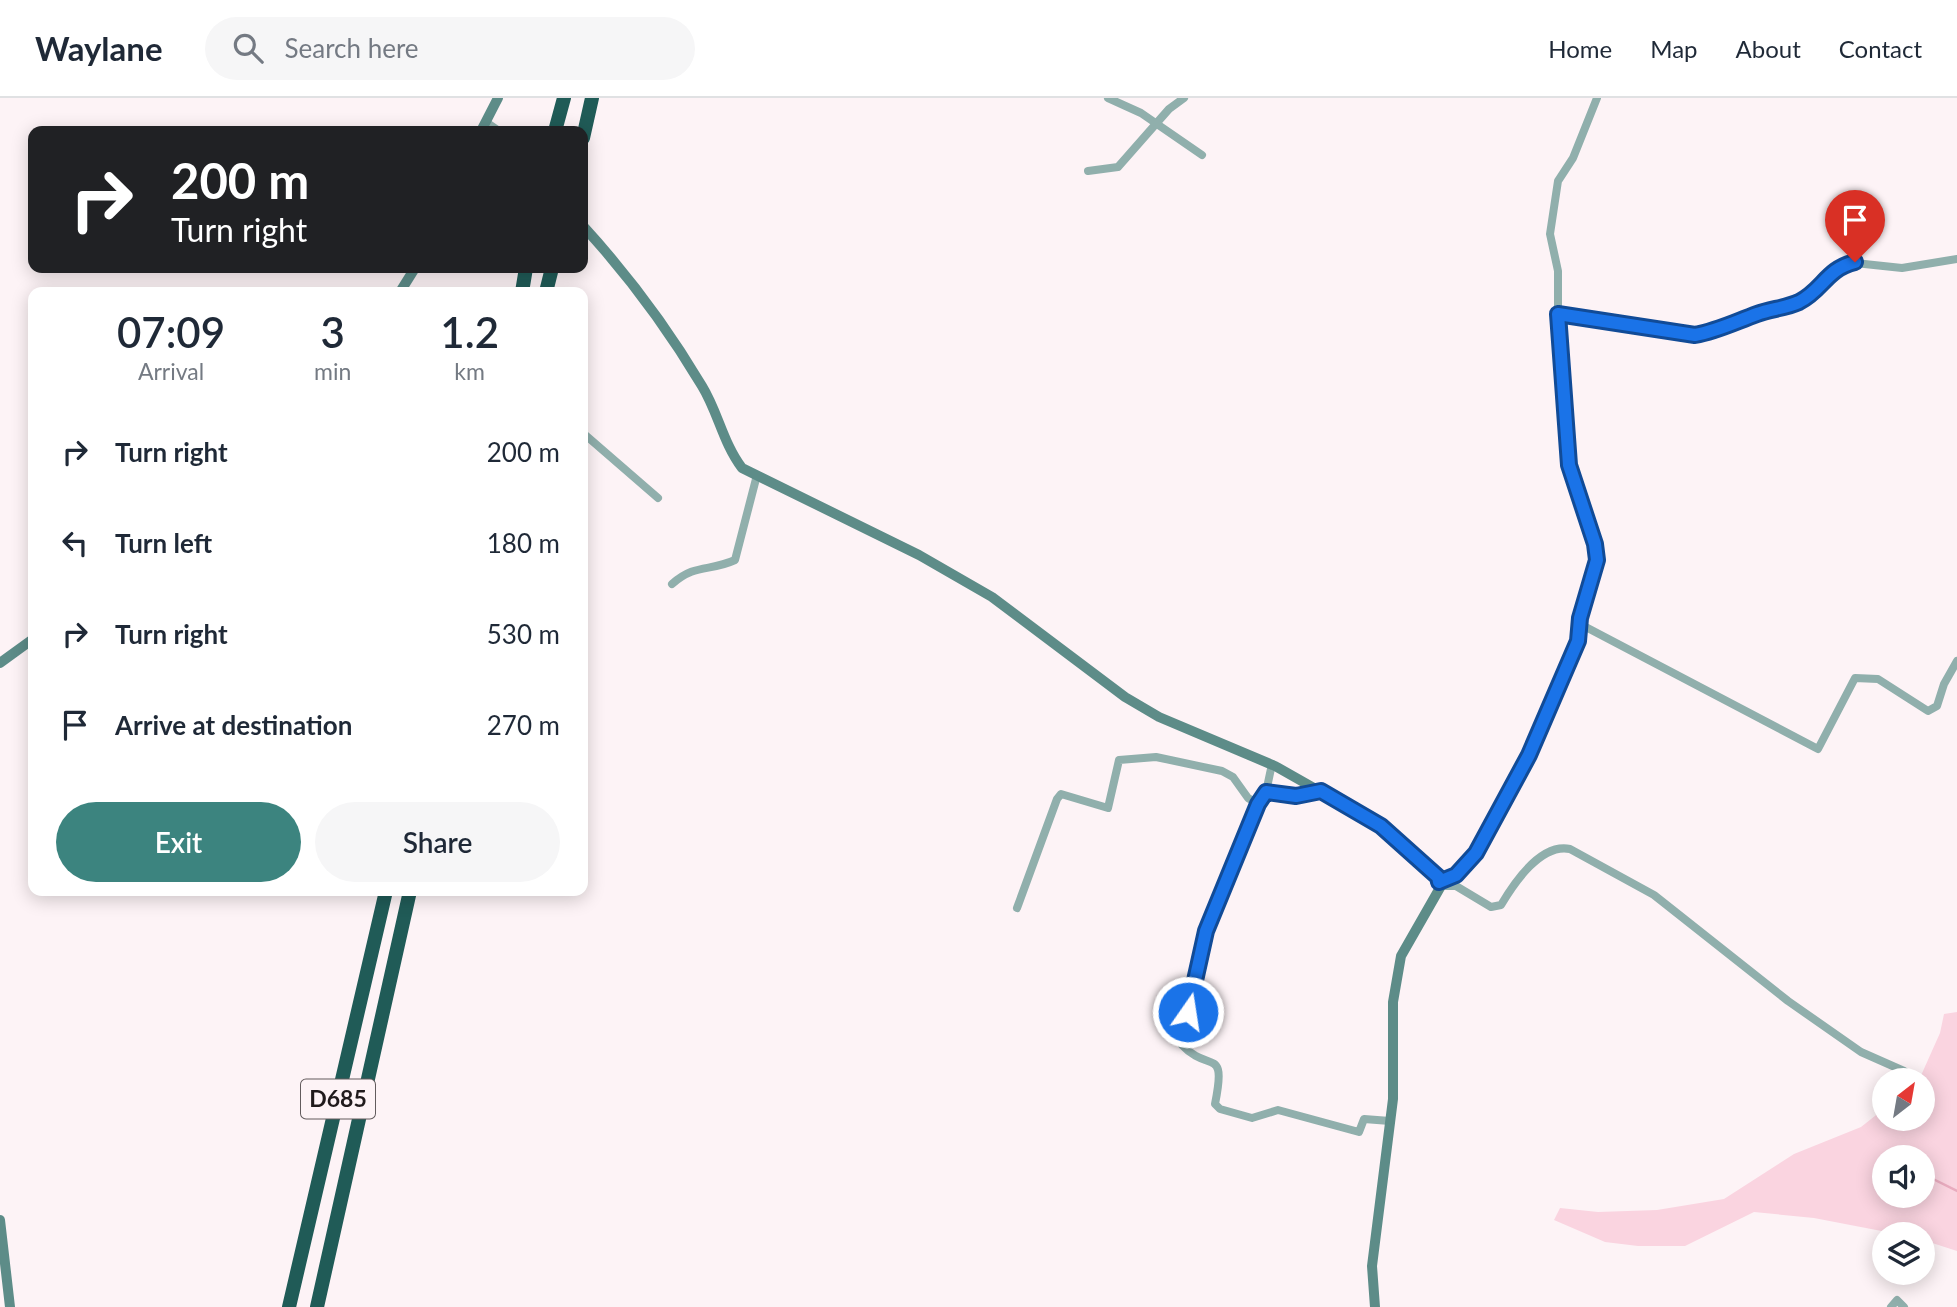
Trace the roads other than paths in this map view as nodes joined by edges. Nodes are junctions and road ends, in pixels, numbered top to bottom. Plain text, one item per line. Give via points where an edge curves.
1 (498, 98) edge
2 (564, 98) edge
3 (592, 98) edge
4 (1108, 98) edge
5 (1184, 98) edge
6 (1597, 98) edge
7 (1156, 123) junction
8 (484, 126) edge
9 (556, 126) edge
10 (586, 126) edge
11 (1202, 155) dead end
12 (1088, 171) dead end
13 (588, 232) edge
14 (1957, 259) edge
15 (1558, 314) junction
16 (588, 437) edge
17 (757, 475) junction
18 (658, 498) dead end
19 (672, 584) dead end
20 (1580, 624) junction
21 (28, 643) edge
22 (1957, 661) edge
23 (0, 663) edge
24 (1272, 764) junction
25 (1321, 791) junction
26 (1266, 792) junction
27 (1258, 804) junction
28 (1440, 884) junction
29 (385, 896) edge
30 (409, 896) edge
31 (1017, 908) dead end
32 (1897, 1068) edge
33 (1390, 1121) junction
34 (0, 1220) edge
35 (10, 1307) edge
36 (289, 1307) edge
37 (317, 1307) edge
38 (1375, 1307) edge
39 (1891, 1307) edge
40 (1904, 1307) edge

1 - 8 street
2 - 9 highway
3 - 10 highway
4 - 7 street
5 - 7 street
6 - 15 street via 1573,158 1558,181 1551,215
7 - 11 street
7 - 12 street via 1118,167
13 - 17 street via 669,333 704,389 731,454 742,468
14 - 15 street via 1902,268 1855,262 1841,266 1797,303 1695,335
15 - 20 street via 1569,465 1597,560
16 - 18 street
17 - 19 street via 734,559 724,565 687,570
17 - 24 street via 919,555 992,597 1125,697 1159,717
20 - 22 street via 1818,749 1855,678 1878,679 1928,711 1937,706
20 - 28 street via 1560,684 1495,824 1467,866
21 - 23 street
24 - 25 street
24 - 26 street
25 - 26 street via 1296,796
25 - 28 street via 1381,826 1438,877
26 - 27 street
27 - 31 street via 1222,771 1156,757 1119,760 1108,808 1061,794 1057,799
27 - 33 street via 1206,931 1182,1045 1221,1071 1215,1104 1220,1110 1252,1118 1278,1110 1359,1132 1364,1119
28 - 32 street via 1456,886 1491,907 1501,905 1522,872 1553,850 1570,849 1654,895 1788,1001 1861,1052
28 - 33 street via 1401,956 1393,1002
29 - 36 highway, D685
30 - 37 highway, D685
33 - 38 street via 1372,1266
34 - 35 street
39 - 40 street via 1897,1300

